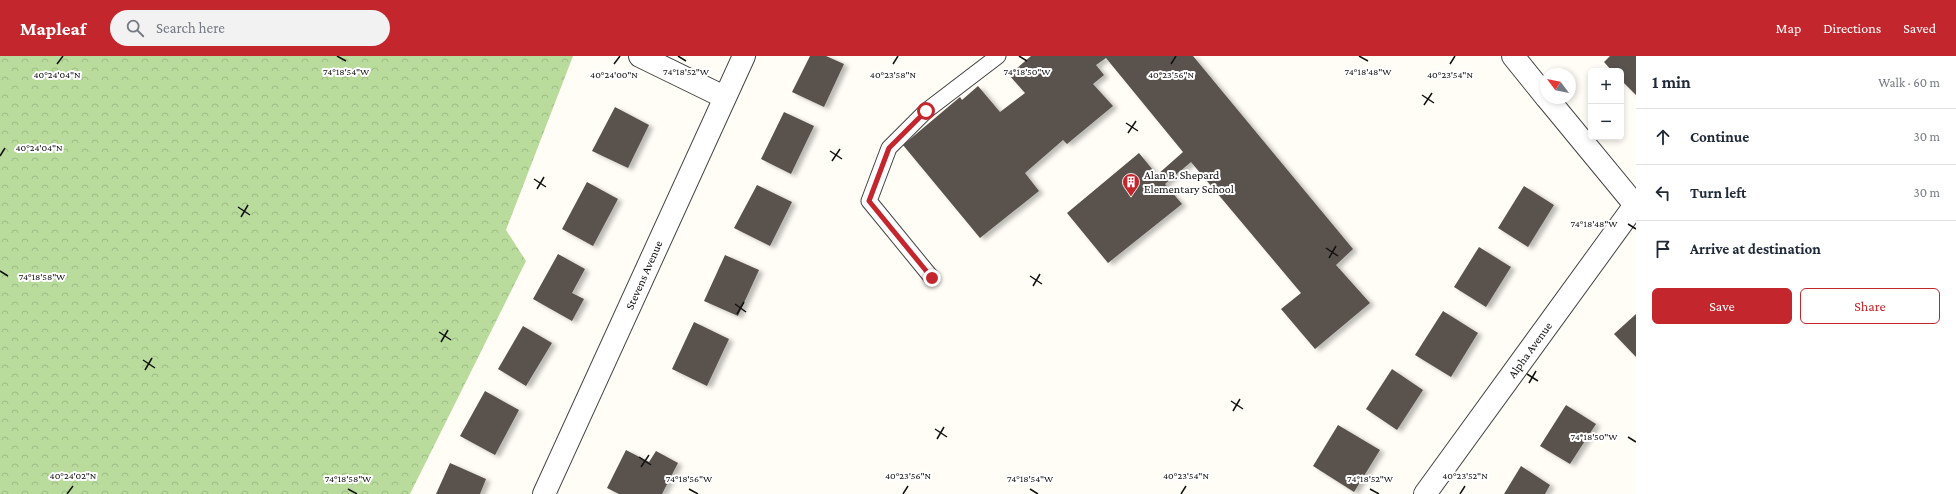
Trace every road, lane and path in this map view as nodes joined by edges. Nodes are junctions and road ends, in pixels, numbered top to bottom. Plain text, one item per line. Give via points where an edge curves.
1 (640, 56) edge
2 (744, 56) edge
3 (998, 56) edge
4 (1513, 56) edge
5 (1540, 90) edge
6 (724, 97) junction
7 (1552, 104) edge
8 (1635, 206) edge
9 (932, 278) dead end
10 (544, 494) edge
11 (1425, 494) edge

1 - 6 street
2 - 6 street, Stevens Avenue
3 - 9 lane via 926,111 889,148 869,201
4 - 5 street
6 - 10 street, Stevens Avenue
7 - 8 street
8 - 11 street, Alpha Avenue

